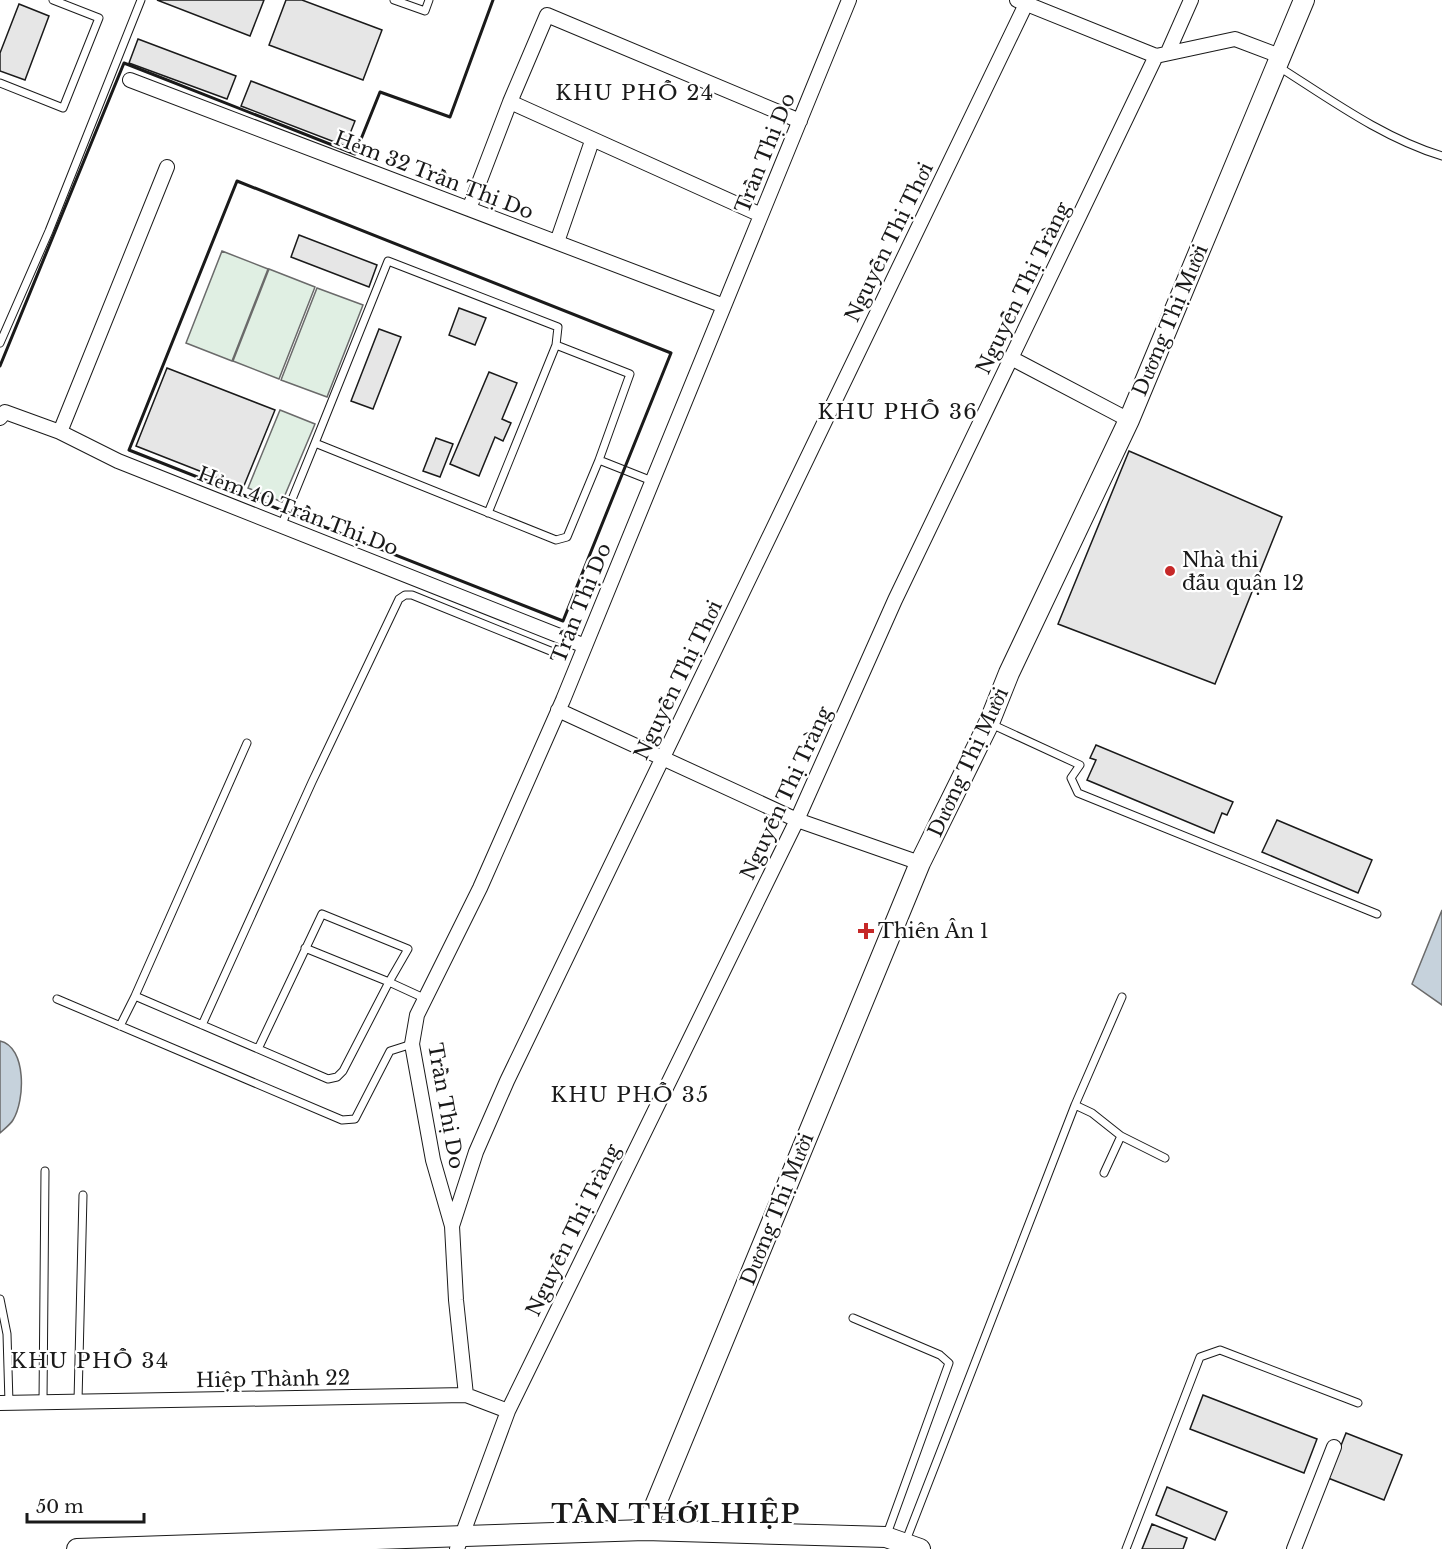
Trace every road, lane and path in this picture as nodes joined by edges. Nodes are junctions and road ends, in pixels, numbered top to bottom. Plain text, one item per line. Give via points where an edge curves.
1 (53, 0) edge
2 (141, 0) edge
3 (394, 0) edge
4 (429, 0) edge
5 (849, 0) edge
6 (1191, 0) edge
7 (1304, 0) edge
8 (1022, 2) edge
9 (1162, 54) junction
10 (1278, 61) junction
11 (130, 80) dead end
12 (0, 83) edge
13 (510, 102) junction
14 (800, 121) junction
15 (592, 141) junction
16 (1442, 156) edge
17 (167, 167) dead end
18 (469, 209) junction
19 (761, 215) junction
20 (557, 242) junction
21 (724, 306) junction
22 (0, 343) edge
23 (556, 345) junction
24 (1011, 358) junction
25 (0, 418) edge
26 (1129, 420) junction
27 (60, 432) junction
28 (315, 443) junction
29 (599, 460) junction
30 (652, 481) junction
31 (488, 513) junction
32 (282, 524) junction
33 (585, 646) junction
34 (553, 652) dead end
35 (558, 710) junction
36 (989, 723) junction
37 (247, 743) dead end
38 (662, 759) junction
39 (797, 820) junction
40 (920, 863) junction
41 (1377, 915) dead end
42 (305, 948) junction
43 (389, 982) junction
44 (135, 996) junction
45 (1122, 997) dead end
46 (57, 999) dead end
47 (426, 999) junction
48 (202, 1025) junction
49 (120, 1026) junction
50 (412, 1044) junction
51 (258, 1049) junction
52 (1074, 1105) junction
53 (1121, 1136) junction
54 (1165, 1158) dead end
55 (45, 1171) dead end
56 (1104, 1173) dead end
57 (83, 1195) dead end
58 (452, 1226) junction
59 (0, 1299) edge
60 (853, 1318) dead end
61 (466, 1395) junction
62 (78, 1401) junction
63 (43, 1402) junction
64 (4, 1403) edge
65 (1358, 1403) dead end
66 (508, 1411) junction
67 (1334, 1447) dead end
68 (645, 1530) junction
69 (886, 1537) junction
70 (460, 1542) edge
71 (913, 1546) edge
72 (77, 1549) edge
73 (1126, 1549) edge
74 (1294, 1549) edge

1 - 12 lane via 99,18 63,108
2 - 22 lane
3 - 4 lane via 425,11
5 - 14 street, Trần Thị Do
6 - 9 street, Nguyễn Thị Tràng
7 - 10 street, Dương Thị Mười
8 - 9 street
8 - 38 street, Nguyễn Thị Thơi
9 - 10 street via 1235,39
9 - 24 street, Nguyễn Thị Tràng
10 - 16 lane via 1351,113 1414,148
10 - 26 street, Dương Thị Mười
11 - 18 street, Hẻm 32 Trần Thị Do
13 - 14 street via 547,15
13 - 15 street
13 - 18 street
14 - 19 street, Trần Thị Do
15 - 19 street
15 - 20 street
17 - 27 street
18 - 20 street, Hẻm 32 Trần Thị Do
19 - 21 street, Trần Thị Do
20 - 21 street, Hẻm 32 Trần Thị Do
21 - 30 street, Trần Thị Do
23 - 28 lane via 558,327 388,261
23 - 29 lane via 630,374
23 - 31 lane
24 - 26 street
24 - 39 street, Nguyễn Thị Tràng via 895,600
25 - 27 street, Hẻm 40 Trần Thị Do via 5,412
26 - 36 street, Dương Thị Mười
27 - 32 street, Hẻm 40 Trần Thị Do via 118,460
28 - 31 lane
28 - 32 lane
29 - 30 lane
29 - 31 lane via 567,537 556,540
30 - 33 street, Trần Thị Do
32 - 33 street, Hẻm 40 Trần Thị Do
33 - 35 street, Trần Thị Do
34 - 48 lane via 412,595 399,599
35 - 38 street
35 - 47 street, Trần Thị Do via 480,888
36 - 40 street, Dương Thị Mười
36 - 41 lane via 1080,765 1071,778 1078,793
37 - 44 lane
38 - 39 street
38 - 58 street, Nguyễn Thị Thơi via 507,1081 476,1152
39 - 40 street
39 - 66 street, Nguyễn Thị Tràng
40 - 68 street, Dương Thị Mười
42 - 43 lane
42 - 43 lane via 322,914 408,949
42 - 51 lane
43 - 47 lane
43 - 51 lane via 343,1071 336,1077 328,1079
44 - 48 lane
44 - 49 lane
45 - 52 lane
46 - 49 lane
47 - 50 street, Trần Thị Do via 417,1015
48 - 51 lane
49 - 50 lane via 342,1120 355,1119 390,1051
50 - 58 street, Trần Thị Do via 433,1160
52 - 53 lane via 1092,1113
52 - 71 lane
53 - 54 lane
53 - 56 lane
55 - 63 lane
57 - 62 lane
58 - 61 street, Nguyễn Thị Thơi
59 - 64 lane via 7,1334
60 - 69 lane via 940,1355 949,1363
61 - 62 street, Hiệp Thành 22
61 - 66 street, Hiệp Thành 22
62 - 63 street, Hiệp Thành 22
63 - 64 street, Hiệp Thành 22
65 - 73 lane via 1220,1350 1200,1357
66 - 70 street, Nguyễn Thị Tràng
67 - 74 street
68 - 69 street
68 - 70 street
69 - 71 street
70 - 72 street

